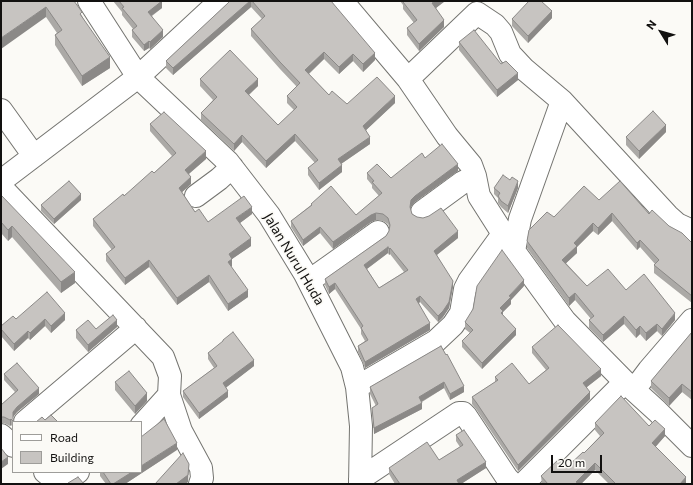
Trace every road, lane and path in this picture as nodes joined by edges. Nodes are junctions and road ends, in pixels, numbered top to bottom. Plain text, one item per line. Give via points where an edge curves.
1 (89, 1) edge
2 (220, 1) edge
3 (342, 1) edge
4 (482, 7) edge
5 (138, 78) junction
6 (408, 79) junction
7 (562, 101) junction
8 (1, 110) edge
9 (34, 156) junction
10 (232, 167) junction
11 (475, 176) junction
12 (1, 181) edge
13 (1, 187) edge
14 (196, 196) dead end
15 (422, 212) dead end
16 (692, 231) edge
17 (378, 232) dead end
18 (509, 243) junction
19 (309, 281) junction
20 (692, 320) edge
21 (136, 328) junction
22 (630, 386) junction
23 (357, 387) junction
24 (169, 395) junction
25 (26, 421) edge
26 (142, 425) edge
27 (692, 446) edge
28 (48, 473) edge
29 (71, 480) edge
30 (360, 481) edge
31 (200, 484) edge
32 (513, 484) edge
33 (524, 484) edge

1 - 5 street, Jalan Nurul Huda
2 - 5 street
3 - 6 street
4 - 6 street
4 - 7 street via 502,32 510,54
5 - 9 street
5 - 10 street, Jalan Nurul Huda
6 - 11 street via 447,136 471,165
7 - 16 street via 668,216 677,224
7 - 18 street
8 - 9 street
9 - 12 street
10 - 14 street
10 - 19 street, Jalan Nurul Huda via 269,215
11 - 15 street
11 - 18 street via 479,196
13 - 21 street
17 - 19 street
18 - 22 street via 565,321
18 - 23 street via 469,281 461,313 453,325 436,341
19 - 23 street, Jalan Nurul Huda via 352,367
20 - 22 street via 649,370
21 - 24 street via 164,357 170,376
21 - 25 street
22 - 27 street
22 - 33 street
23 - 30 street, Jalan Nurul Huda via 361,426
24 - 26 street
24 - 31 street via 181,431 201,468
28 - 29 street
30 - 32 street via 459,413 463,413

